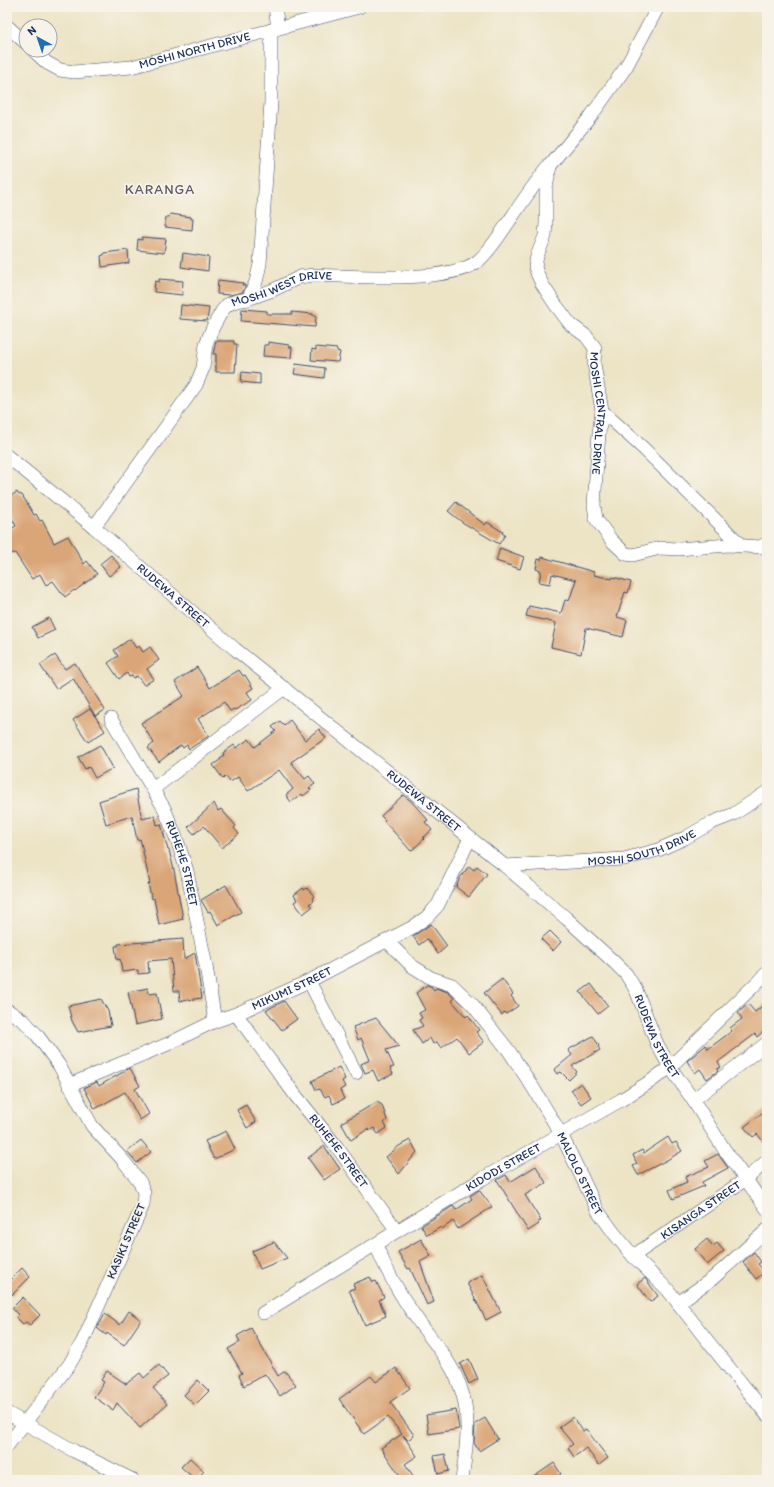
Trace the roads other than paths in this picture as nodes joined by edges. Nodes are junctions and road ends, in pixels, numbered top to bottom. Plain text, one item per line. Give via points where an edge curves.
1 (274, 7) edge
2 (359, 7) edge
3 (658, 7) edge
4 (7, 26) edge
5 (275, 29) junction
6 (18, 36) edge
7 (42, 58) edge
8 (550, 166) junction
9 (248, 299) junction
10 (602, 412) junction
11 (7, 456) edge
12 (94, 527) junction
13 (767, 543) edge
14 (742, 546) junction
15 (284, 688) junction
16 (111, 719) dead end
17 (154, 789) junction
18 (767, 792) edge
19 (470, 838) junction
20 (505, 866) junction
21 (387, 941) junction
22 (767, 973) edge
23 (309, 981) junction
24 (7, 1010) edge
25 (236, 1014) junction
26 (215, 1021) junction
27 (767, 1043) edge
28 (670, 1067) junction
29 (356, 1073) dead end
30 (69, 1085) junction
31 (693, 1100) junction
32 (561, 1134) junction
33 (767, 1161) edge
34 (746, 1179) junction
35 (767, 1209) edge
36 (767, 1230) edge
37 (397, 1232) junction
38 (376, 1245) junction
39 (633, 1256) junction
40 (678, 1303) junction
41 (263, 1313) dead end
42 (7, 1413) edge
43 (767, 1415) edge
44 (25, 1424) junction
45 (7, 1446) edge
46 (123, 1478) edge
47 (462, 1480) edge

1 - 5 street
2 - 5 street, MOSHI NORTH DRIVE
3 - 8 street, MOSHI CENTRAL DRIVE via 626,67 591,116
4 - 6 street
5 - 7 street, MOSHI NORTH DRIVE via 131,67 74,72 60,70
5 - 9 street via 260,264 256,282
8 - 9 street, MOSHI WEST DRIVE via 535,183 494,243 477,261 466,268 416,276 313,275 300,277
8 - 10 street, MOSHI CENTRAL DRIVE via 546,188 545,236 535,266 542,284 555,304 571,325 586,336 595,348 594,364
9 - 12 street, MOSHI WEST DRIVE via 227,305 222,311 206,344 203,368 196,385
10 - 14 street via 644,448
10 - 14 street, MOSHI CENTRAL DRIVE via 594,505 596,519 612,541 626,554 633,555 660,548
11 - 12 street, RUDEWA STREET
12 - 15 street, RUDEWA STREET
13 - 14 street, MOSHI CENTRAL DRIVE via 761,547
15 - 17 street
15 - 19 street, RUDEWA STREET
16 - 17 street, RUHEHE STREET
17 - 26 street, RUHEHE STREET via 177,840 187,871
18 - 20 street, MOSHI SOUTH DRIVE via 734,814 658,850 624,859
19 - 20 street, RUDEWA STREET
19 - 21 street, MIKUMI STREET via 438,905 427,917
20 - 28 street, RUDEWA STREET via 626,974 636,990 657,1044
21 - 23 street, MIKUMI STREET
21 - 32 street, MALOLO STREET via 412,966 430,978 452,985 472,1004 509,1051
22 - 28 street, KIDODI STREET
23 - 25 street, MIKUMI STREET
23 - 29 street
24 - 30 street, KASIKI STREET via 24,1021 37,1035 59,1065
25 - 26 street, MIKUMI STREET
25 - 37 street, RUHEHE STREET via 296,1096 337,1146
26 - 30 street, MIKUMI STREET via 168,1044
27 - 31 street
28 - 31 street, RUDEWA STREET
28 - 32 street, KIDODI STREET via 621,1100
30 - 44 street, KASIKI STREET via 92,1126 140,1182 144,1193 143,1204 83,1341 69,1365
31 - 34 street, RUDEWA STREET
32 - 37 street, KIDODI STREET
32 - 39 street, MALOLO STREET via 598,1211
33 - 34 street, KISANGA STREET
34 - 35 street, RUDEWA STREET
34 - 39 street, KISANGA STREET
36 - 40 street via 712,1279
37 - 38 street, KIDODI STREET
38 - 41 street, KIDODI STREET
38 - 47 street via 396,1287 450,1363 462,1392 468,1424
39 - 40 street, MALOLO STREET via 659,1280
40 - 43 street, MALOLO STREET
42 - 44 street
44 - 45 street, KASIKI STREET
44 - 46 street

